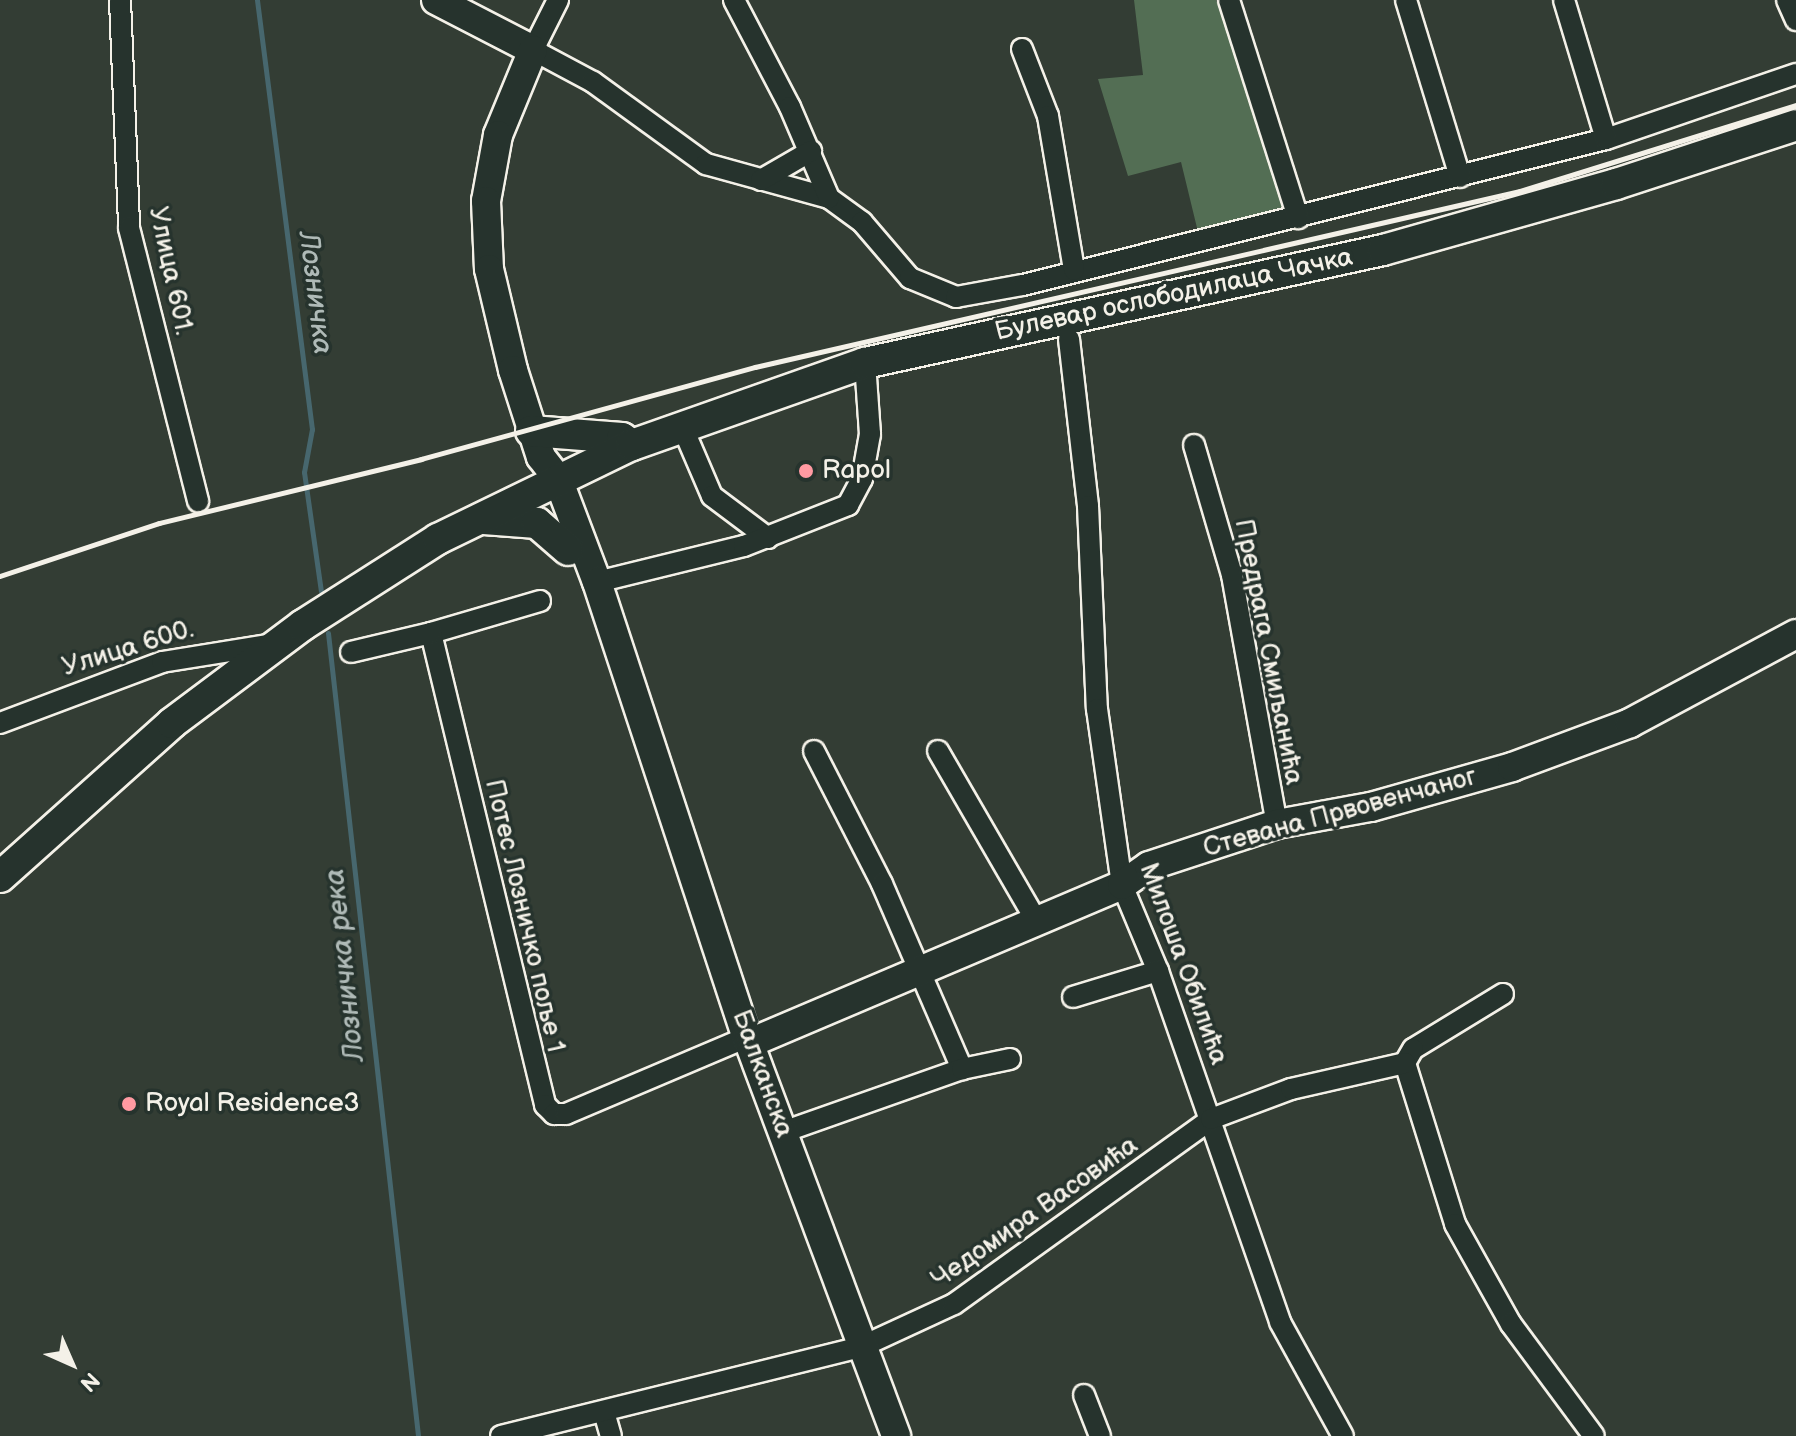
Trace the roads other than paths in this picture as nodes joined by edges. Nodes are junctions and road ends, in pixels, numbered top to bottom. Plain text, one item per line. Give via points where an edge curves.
1 (120, 0) edge
2 (436, 0) edge
3 (558, 0) edge
4 (734, 0) edge
5 (1229, 0) edge
6 (1406, 0) edge
7 (1564, 0) edge
8 (1787, 0) edge
9 (1796, 20) edge
10 (1022, 49) dead end
11 (533, 50) junction
12 (1796, 74) edge
13 (1796, 125) edge
14 (1606, 139) junction
15 (811, 151) junction
16 (1460, 177) junction
17 (761, 180) junction
18 (829, 198) junction
19 (1298, 218) junction
20 (1074, 270) junction
21 (1069, 339) dead end
22 (865, 363) junction
23 (682, 426) junction
24 (632, 445) junction
25 (1194, 445) dead end
26 (543, 463) junction
27 (198, 501) dead end
28 (474, 520) junction
29 (768, 538) junction
30 (568, 550) junction
31 (597, 582) junction
32 (540, 601) dead end
33 (431, 633) junction
34 (1796, 634) edge
35 (277, 644) junction
36 (351, 652) dead end
37 (639, 709) junction
38 (0, 723) edge
39 (814, 751) dead end
40 (938, 751) dead end
41 (1277, 824) junction
42 (0, 877) edge
43 (1122, 885) junction
44 (1037, 922) junction
45 (1158, 971) junction
46 (922, 974) junction
47 (1503, 994) dead end
48 (1073, 997) dead end
49 (748, 1040) junction
50 (1010, 1059) dead end
51 (1405, 1063) junction
52 (962, 1069) junction
53 (1211, 1119) junction
54 (783, 1132) junction
55 (861, 1347) junction
56 (1084, 1395) dead end
57 (604, 1412) junction
58 (501, 1436) edge
59 (611, 1436) edge
60 (896, 1436) edge
61 (1100, 1436) edge
62 (1343, 1436) edge
63 (1594, 1436) edge

1 - 27 street, Улица 601. via 129,228
2 - 11 street
3 - 11 street
4 - 15 street
5 - 19 street
6 - 16 street
7 - 14 street
8 - 9 street
10 - 20 street via 1048,116
11 - 17 street via 593,82 706,164
11 - 26 street via 492,158 486,235 492,284
12 - 14 street
13 - 22 main road, Булевар ослободилаца Чачка via 1616,184 1383,250
14 - 16 street
15 - 17 street
15 - 18 street
16 - 19 street
17 - 18 street
18 - 20 street via 862,222 910,278 943,295 983,295
19 - 20 street
21 - 43 street, Милоша Обилића via 1088,506 1097,709
22 - 23 main road, Булевар ослободилаца Чачка
22 - 29 street via 870,434 855,493 840,511
23 - 24 main road, Булевар ослободилаца Чачка
23 - 29 street via 712,496
24 - 26 main road, Булевар ослободилаца Чачка
24 - 26 main road via 622,438
25 - 41 street, Предрага Смиљанића via 1232,575
26 - 28 main road, Булевар ослободилаца Чачка
26 - 30 street, Балканска
26 - 31 street, Балканска
28 - 30 main road via 526,520 543,527
28 - 35 main road, Булевар ослободилаца Чачка
29 - 31 street
30 - 37 street, Балканска via 616,674
31 - 37 street, Балканска
32 - 33 street
33 - 36 street
33 - 49 street, Потес Лозничко поље 1 via 545,1105 554,1114 566,1114
34 - 41 street, Стевана Првовенчаног via 1630,723 1512,767 1371,807
35 - 38 street, Улица 600. via 162,662
35 - 42 main road, Булевар ослободилаца Чачка via 172,723
37 - 49 street, Балканска
39 - 46 street
40 - 44 street
41 - 43 street, Стевана Првовенчаног via 1149,866
43 - 44 street, Стевана Првовенчаног
43 - 45 street, Милоша Обилића
44 - 46 street, Стевана Првовенчаног
45 - 48 street
45 - 53 street, Милоша Обилића
46 - 49 street, Стевана Првовенчаног
46 - 52 street
47 - 51 street via 1413,1049
49 - 54 street, Балканска
50 - 52 street
51 - 53 street, Чедомира Васовића via 1291,1089
51 - 63 street via 1461,1236 1511,1324
52 - 54 street
53 - 55 street, Чедомира Васовића via 954,1304
53 - 62 street, Милоша Обилића via 1280,1322
54 - 55 street, Балканска
55 - 57 street, Чедомира Васовића
55 - 60 street, Балканска
56 - 61 street
57 - 58 street, Чедомира Васовића
57 - 59 street

